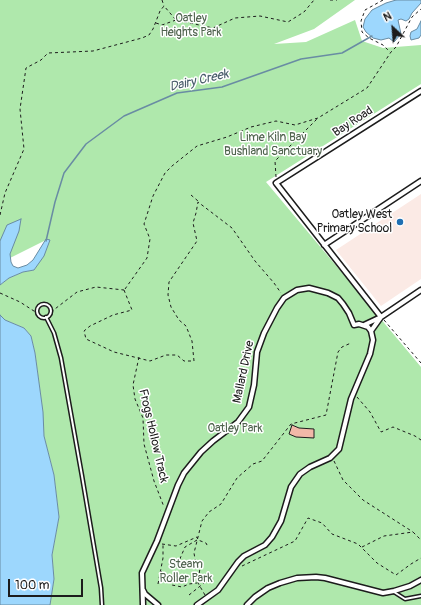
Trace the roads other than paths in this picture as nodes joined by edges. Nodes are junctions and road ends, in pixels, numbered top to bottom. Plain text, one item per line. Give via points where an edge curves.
1 (421, 91) edge
2 (421, 181) edge
3 (324, 245) junction
4 (421, 290) edge
5 (46, 317) junction
6 (381, 317) junction
7 (364, 325) junction
8 (371, 331) junction
9 (421, 580) edge
10 (142, 589) junction
11 (394, 591) junction
12 (421, 596) edge
13 (102, 605) edge
14 (143, 605) edge
15 (158, 605) edge
16 (198, 605) edge
17 (247, 605) edge

1 - 3 street, Bay Road via 276,183
2 - 3 street
3 - 6 street
4 - 6 street
5 - 5 lane via 41,317 37,313 39,307 44,304 50,308
5 - 13 lane via 54,333 61,358
6 - 7 street
6 - 8 street
7 - 8 street
7 - 10 street, Mallard Drive via 354,325 343,304 328,293 316,289 303,289 284,298 260,344 249,407 238,422 208,446 188,468 178,485 162,526 159,542 142,573
8 - 16 street via 372,345 353,393 339,449 333,457 300,474 291,487 281,521 272,537 264,545 244,556 223,585
9 - 11 street
10 - 14 street, Mallard Drive
10 - 15 street
11 - 12 lane via 405,599
11 - 17 street via 383,593 326,578 303,578 268,588

